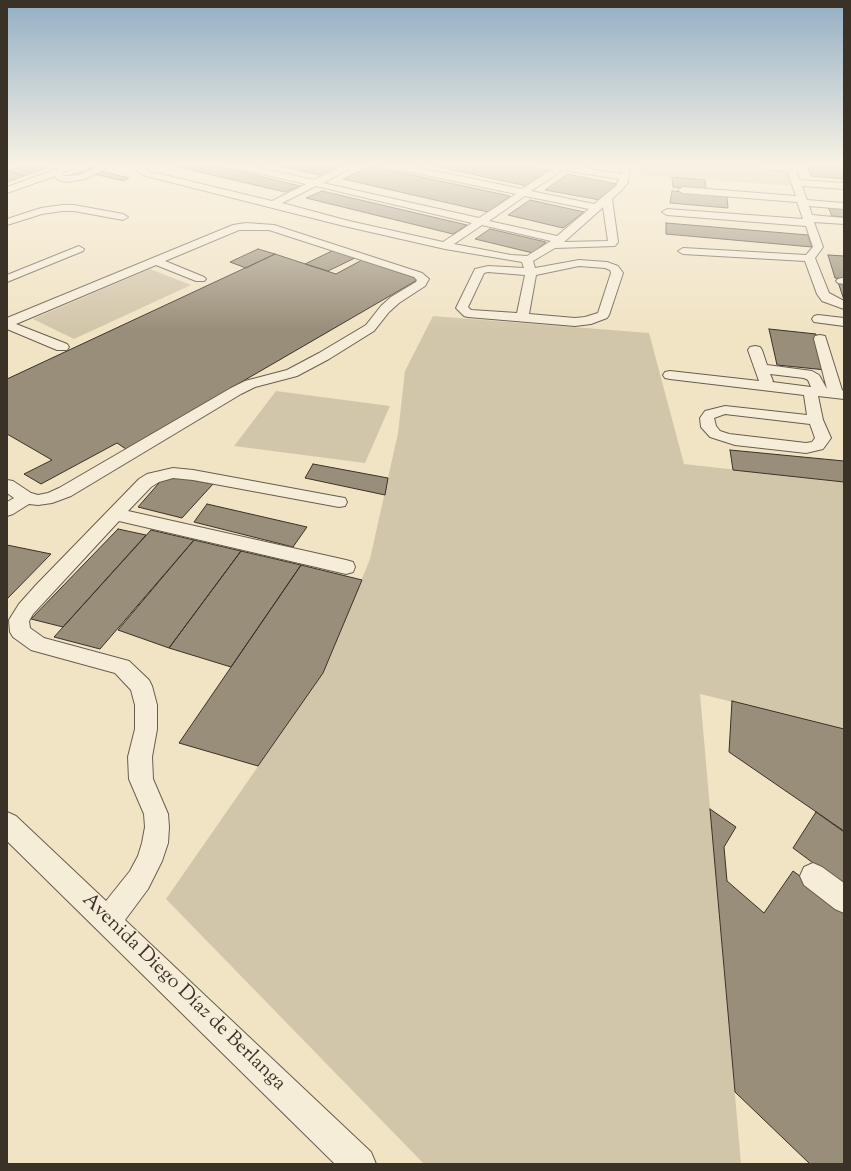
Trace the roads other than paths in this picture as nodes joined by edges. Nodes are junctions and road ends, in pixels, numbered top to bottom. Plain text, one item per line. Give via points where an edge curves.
1 (809, 220) edge
2 (335, 221) edge
3 (475, 221) edge
4 (583, 221) edge
5 (610, 221) edge
6 (832, 221) edge
7 (844, 221) edge
8 (481, 222) junction
9 (557, 242) junction
10 (445, 246) junction
11 (79, 249) dead end
12 (683, 251) dead end
13 (809, 258) junction
14 (527, 259) junction
15 (156, 261) junction
16 (532, 272) junction
17 (200, 279) dead end
18 (7, 280) edge
19 (844, 305) edge
20 (522, 318) junction
21 (818, 319) dead end
22 (844, 322) edge
23 (7, 324) edge
24 (820, 339) dead end
25 (62, 347) dead end
26 (755, 350) dead end
27 (762, 369) junction
28 (670, 375) dead end
29 (768, 386) junction
30 (815, 392) junction
31 (840, 394) edge
32 (816, 420) junction
33 (7, 485) edge
34 (26, 498) junction
35 (339, 502) dead end
36 (7, 510) edge
37 (115, 514) junction
38 (346, 567) dead end
39 (7, 824) edge
40 (813, 876) dead end
41 (844, 900) edge
42 (108, 920) junction
43 (359, 1164) edge

1 - 13 street via 818,247
2 - 10 street
3 - 8 street
4 - 9 street
5 - 9 street via 613,242 611,244
6 - 7 street
8 - 9 street
8 - 10 street
9 - 14 street via 533,258
10 - 14 street
11 - 18 street
12 - 13 street
13 - 19 street via 822,294
14 - 16 street
15 - 17 street
15 - 23 street
15 - 34 street via 237,227 257,226 270,227 418,274 423,279 421,284 384,309 370,328 306,367 250,384 236,391 65,492 52,498
16 - 20 street
16 - 20 street via 479,270 462,308 468,313
16 - 20 street via 579,263 607,265 614,268 617,273 603,314 587,321 575,322
21 - 22 street
23 - 25 street
24 - 31 street
26 - 27 street
27 - 29 street
27 - 30 street via 807,374 814,378
28 - 29 street
29 - 30 street
30 - 31 street
30 - 32 street
32 - 32 street via 823,438 817,446 806,448 725,438 715,434 708,427 707,418 710,414 725,410
33 - 34 street
34 - 36 street
35 - 37 street via 173,473 153,478 145,483
37 - 38 street
37 - 42 street via 43,590 19,620 20,632 38,644 122,667 141,686 146,704 146,729 140,757 141,779 156,814 155,843 139,880
39 - 42 street, Avenida Diego Díaz de Berlanga
40 - 41 street
42 - 43 street, Avenida Diego Díaz de Berlanga

